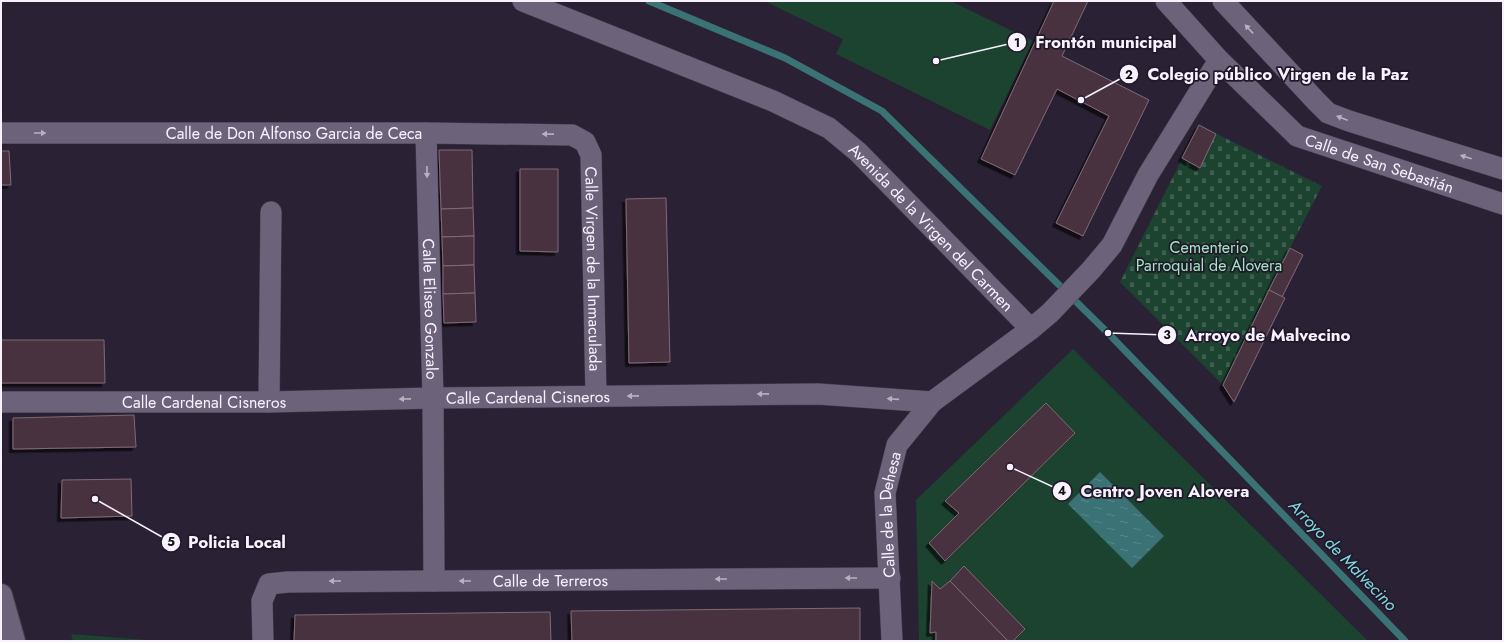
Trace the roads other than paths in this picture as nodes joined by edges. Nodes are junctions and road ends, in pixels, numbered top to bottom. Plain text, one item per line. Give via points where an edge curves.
1 (523, 1) edge
2 (1166, 1) edge
3 (1223, 1) edge
4 (1219, 60) junction
5 (1, 133) edge
6 (426, 133) junction
7 (585, 142) joint
8 (1503, 169) edge
9 (1503, 204) edge
10 (271, 212) dead end
11 (1032, 330) junction
12 (596, 396) junction
13 (433, 398) junction
14 (1, 402) edge
15 (269, 402) junction
16 (932, 402) junction
17 (890, 578) junction
18 (434, 581) junction
19 (1, 595) edge
20 (14, 641) edge
21 (263, 641) edge
22 (892, 641) edge

1 - 11 street, Avenida de la Virgen del Carmen via 773,102 829,128 858,152
2 - 4 street, Calle de San Sebastián
8 -> 3 street via 1328,113
4 - 9 street, Calle de San Sebastián via 1297,136
4 - 11 street via 1148,175 1112,245
5 -> 6 street, Calle de Don Alfonso Garcia de Ceca
7 -> 6 street, Calle de Don Alfonso Garcia de Ceca via 572,135
6 -> 13 street, Calle Eliseo Gonzalo
7 - 12 street, Calle Virgen de la Inmaculada via 591,155
10 - 15 street
11 - 16 street
12 - 13 street, Calle Cardenal Cisneros
16 -> 12 street, Calle Cardenal Cisneros via 818,394
13 -> 15 street, Calle Cardenal Cisneros
13 - 18 street, Calle Eliseo Gonzalo
14 - 15 street, Calle Cardenal Cisneros
16 - 17 street, Calle de la Dehesa via 897,445 885,493
17 -> 18 street, Calle de Terreros
17 - 22 street, Calle de la Dehesa
18 -> 21 street, Calle de Terreros via 269,584 262,600
19 - 20 street

